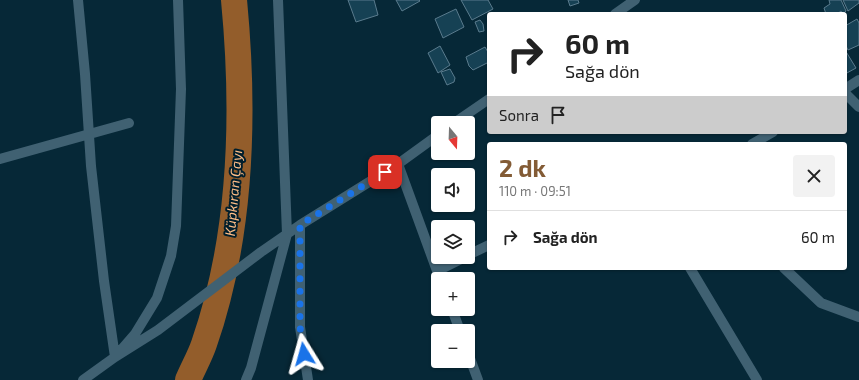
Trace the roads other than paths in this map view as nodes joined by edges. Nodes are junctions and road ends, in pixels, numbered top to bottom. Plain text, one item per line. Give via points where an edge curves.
1 (78, 0) edge
2 (178, 0) edge
3 (278, 0) edge
4 (635, 0) edge
5 (618, 12) edge
6 (859, 80) edge
7 (847, 89) edge
8 (847, 95) edge
9 (487, 100) edge
10 (859, 106) edge
11 (464, 116) edge
12 (130, 123) dead end
13 (770, 134) edge
14 (89, 135) junction
15 (431, 140) edge
16 (756, 142) edge
17 (0, 160) edge
18 (398, 164) junction
19 (300, 225) junction
20 (287, 234) junction
21 (487, 246) edge
22 (475, 252) edge
23 (455, 264) edge
24 (691, 270) edge
25 (786, 270) edge
26 (438, 272) edge
27 (443, 272) edge
28 (859, 317) edge
29 (115, 357) junction
30 (474, 368) edge
31 (83, 380) edge
32 (246, 380) edge
33 (308, 380) edge
34 (478, 380) edge
35 (757, 380) edge

1 - 14 street
2 - 29 street via 181,89 176,226 171,256 157,298 135,334
3 - 20 street
4 - 5 street
6 - 7 street
8 - 10 street
9 - 11 street
12 - 14 street
13 - 16 street
14 - 17 street
14 - 29 street via 103,273
15 - 18 street
18 - 19 street
18 - 26 street
19 - 20 street
19 - 33 street via 300,327
20 - 29 street via 158,330
20 - 32 street via 252,368
21 - 22 street
23 - 27 street
24 - 35 street
25 - 28 street via 821,303
29 - 31 street
30 - 34 street

